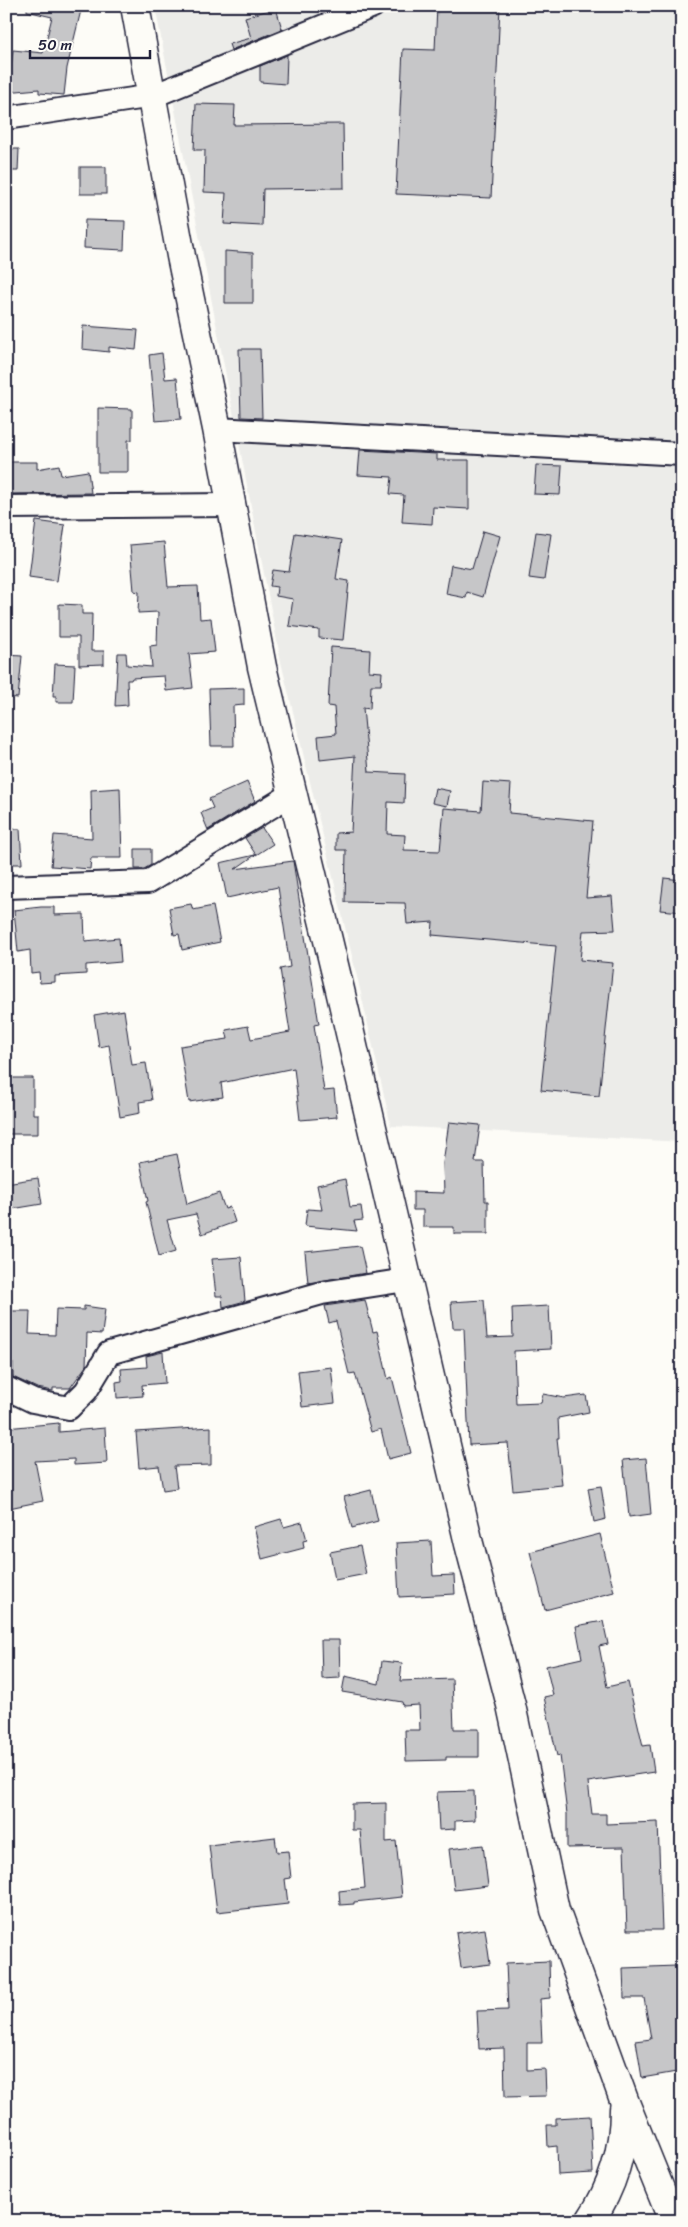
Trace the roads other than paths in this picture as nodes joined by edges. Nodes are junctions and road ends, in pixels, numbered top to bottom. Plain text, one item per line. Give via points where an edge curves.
1 (135, 6) edge
2 (373, 6) edge
3 (153, 96) junction
4 (6, 118) edge
5 (217, 429) junction
6 (682, 454) edge
7 (231, 505) junction
8 (6, 507) edge
9 (292, 794) junction
10 (6, 887) edge
11 (406, 1280) junction
12 (6, 1388) edge
13 (624, 2100) junction
14 (590, 2221) edge
15 (673, 2221) edge

1 - 3 main road
2 - 3 street
3 - 4 street
3 - 5 main road via 181,256
5 - 6 street
5 - 7 main road
7 - 8 street
7 - 9 main road via 262,667
9 - 10 street via 148,882
9 - 11 main road
11 - 12 street via 322,1293 109,1353 86,1391 69,1408 33,1401
11 - 13 main road via 511,1705 555,1910
13 - 14 main road via 624,2135 618,2166
13 - 15 main road

